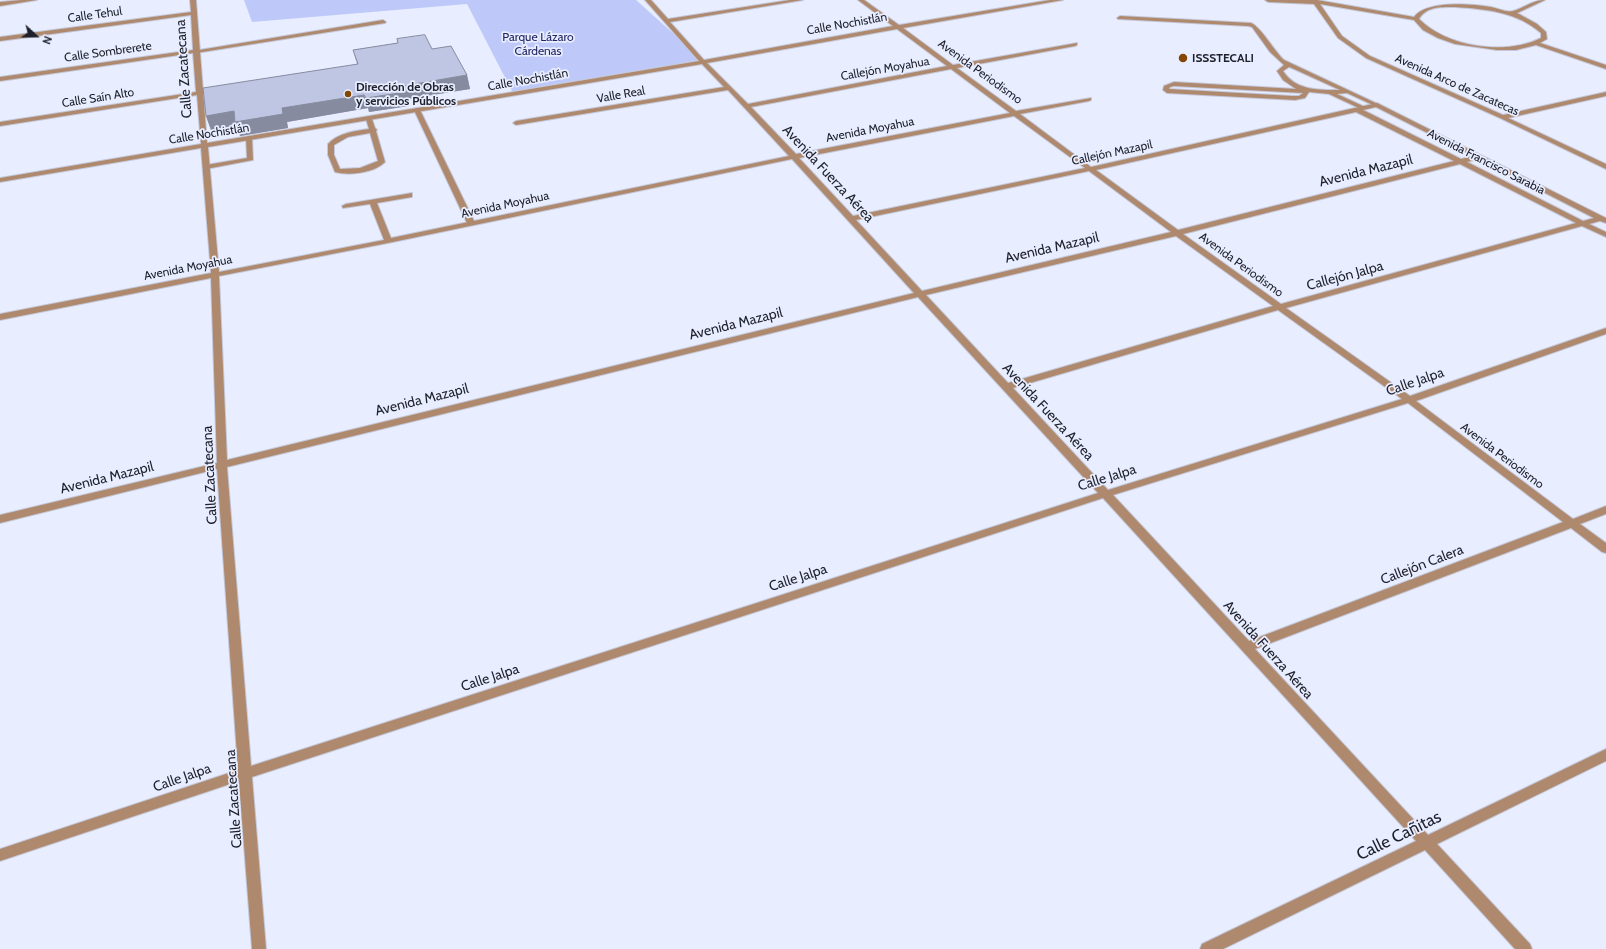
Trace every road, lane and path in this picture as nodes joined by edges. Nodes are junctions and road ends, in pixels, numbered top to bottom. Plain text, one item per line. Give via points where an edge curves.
1 (34, 0) edge
2 (193, 0) edge
3 (648, 0) edge
4 (800, 0) edge
5 (861, 0) edge
6 (1060, 0) edge
7 (1268, 0) edge
8 (1542, 0) edge
9 (1315, 1) edge
10 (0, 4) edge
11 (194, 13) junction
12 (1511, 14) junction
13 (1120, 18) dead end
14 (1416, 19) junction
15 (666, 20) junction
16 (383, 22) dead end
17 (897, 26) junction
18 (0, 39) edge
19 (1074, 44) dead end
20 (1538, 44) junction
21 (196, 51) junction
22 (703, 62) junction
23 (1287, 66) junction
24 (1606, 67) edge
25 (954, 68) junction
26 (0, 79) edge
27 (729, 88) junction
28 (1308, 91) junction
29 (1329, 92) junction
30 (1348, 92) junction
31 (1606, 94) edge
32 (203, 96) junction
33 (1089, 100) dead end
34 (1377, 105) junction
35 (747, 106) junction
36 (1360, 109) junction
37 (417, 110) junction
38 (1015, 113) junction
39 (1502, 117) junction
40 (369, 119) junction
41 (516, 123) dead end
42 (0, 124) edge
43 (374, 130) junction
44 (249, 138) junction
45 (204, 146) junction
46 (793, 156) junction
47 (1479, 157) junction
48 (1460, 162) junction
49 (206, 167) junction
50 (1606, 167) edge
51 (1090, 169) junction
52 (0, 180) edge
53 (409, 196) dead end
54 (373, 202) junction
55 (346, 206) dead end
56 (850, 219) junction
57 (1604, 220) edge
58 (471, 223) junction
59 (1583, 223) junction
60 (1177, 233) junction
61 (1606, 235) edge
62 (388, 241) junction
63 (215, 273) junction
64 (919, 294) junction
65 (1279, 307) junction
66 (0, 317) edge
67 (1606, 331) edge
68 (1004, 387) junction
69 (1409, 400) junction
70 (222, 464) junction
71 (1106, 494) junction
72 (1606, 510) edge
73 (0, 519) edge
74 (1572, 524) junction
75 (1606, 549) edge
76 (1247, 647) junction
77 (1606, 755) edge
78 (246, 773) junction
79 (1426, 844) junction
80 (0, 855) edge
81 (259, 949) edge
82 (1207, 949) edge
83 (1525, 949) edge

1 - 10 street
2 - 11 street, Calle Zacatecana
3 - 15 street, Avenida Fuerza Aérea
4 - 15 street
5 - 17 street, Avenida Periodismo
6 - 17 street, Calle Nochistlán
7 - 9 street
8 - 12 street
9 - 14 street
9 - 39 street, Avenida Arco de Zacatecas via 1340,37 1368,58
11 - 18 street, Calle Tehul
11 - 21 street, Calle Zacatecana
12 - 14 street via 1474,6 1444,6 1426,9 1418,13
12 - 20 street via 1538,26 1544,33 1544,39
13 - 23 street via 1249,24 1254,26 1276,56
14 - 20 street via 1430,32 1466,44 1508,48
15 - 22 street, Avenida Fuerza Aérea
16 - 21 street, Calle Sombrerete
17 - 22 street, Calle Nochistlán
17 - 25 street, Avenida Periodismo
19 - 25 street, Callejón Moyahua
20 - 24 street
21 - 26 street, Calle Sombrerete
21 - 32 street, Calle Zacatecana
22 - 27 street, Avenida Fuerza Aérea
22 - 37 street, Calle Nochistlán
23 - 28 street via 1280,71 1284,79
23 - 30 street, Avenida Francisco Sarabia
25 - 35 street, Callejón Moyahua
25 - 38 street, Avenida Periodismo
27 - 35 street, Avenida Fuerza Aérea
27 - 41 street, Valle Real
28 - 28 street via 1174,84 1167,86 1166,90 1179,94 1292,98 1300,98
28 - 29 street
29 - 30 street
29 - 36 street, Avenida Francisco Sarabia
30 - 34 street, Avenida Francisco Sarabia
31 - 39 street
32 - 42 street, Calle Saín Alto
32 - 45 street, Calle Zacatecana
33 - 38 street, Avenida Moyahua
34 - 36 street, Callejón Mazapil
34 - 47 street, Avenida Francisco Sarabia
35 - 46 street, Avenida Fuerza Aérea
36 - 48 street, Avenida Francisco Sarabia
36 - 51 street, Callejón Mazapil
37 - 40 street, Calle Nochistlán
37 - 58 street
38 - 46 street, Avenida Moyahua
38 - 51 street, Avenida Periodismo
39 - 50 street, Avenida Arco de Zacatecas
40 - 43 street
40 - 44 street, Calle Nochistlán
43 - 43 street via 382,162 349,172 338,171 331,155 331,144 340,137
44 - 45 street, Calle Nochistlán
44 - 49 street via 251,159
45 - 49 street, Calle Zacatecana
45 - 52 street, Calle Nochistlán
46 - 56 street, Avenida Fuerza Aérea
46 - 58 street, Avenida Moyahua
47 - 48 street, Avenida Mazapil
47 - 57 street, Avenida Francisco Sarabia
48 - 59 street, Avenida Francisco Sarabia
48 - 60 street, Avenida Mazapil
49 - 63 street, Calle Zacatecana
51 - 56 street, Callejón Mazapil
51 - 60 street, Avenida Periodismo
53 - 54 street
54 - 55 street
54 - 62 street
56 - 64 street, Avenida Fuerza Aérea
57 - 59 street, Callejón Jalpa
58 - 62 street, Avenida Moyahua
59 - 61 street, Avenida Francisco Sarabia
59 - 65 street, Callejón Jalpa
60 - 64 street, Avenida Mazapil
60 - 65 street, Avenida Periodismo
62 - 63 street, Avenida Moyahua
63 - 66 street, Avenida Moyahua
63 - 70 street, Calle Zacatecana
64 - 68 street, Avenida Fuerza Aérea
64 - 70 street, Avenida Mazapil
65 - 68 street, Callejón Jalpa
65 - 69 street, Avenida Periodismo
67 - 69 street, Calle Jalpa
68 - 71 street, Avenida Fuerza Aérea
69 - 71 street, Calle Jalpa
69 - 74 street, Avenida Periodismo
70 - 73 street, Avenida Mazapil
70 - 78 street, Calle Zacatecana
71 - 76 street, Avenida Fuerza Aérea
71 - 78 street, Calle Jalpa
72 - 74 street, Callejón Calera
74 - 75 street, Avenida Periodismo
74 - 76 street, Callejón Calera
76 - 79 street, Avenida Fuerza Aérea
77 - 79 street, Calle Cañitas
78 - 80 street, Calle Jalpa
78 - 81 street, Calle Zacatecana
79 - 82 street, Calle Cañitas
79 - 83 street, Avenida Fuerza Aérea

